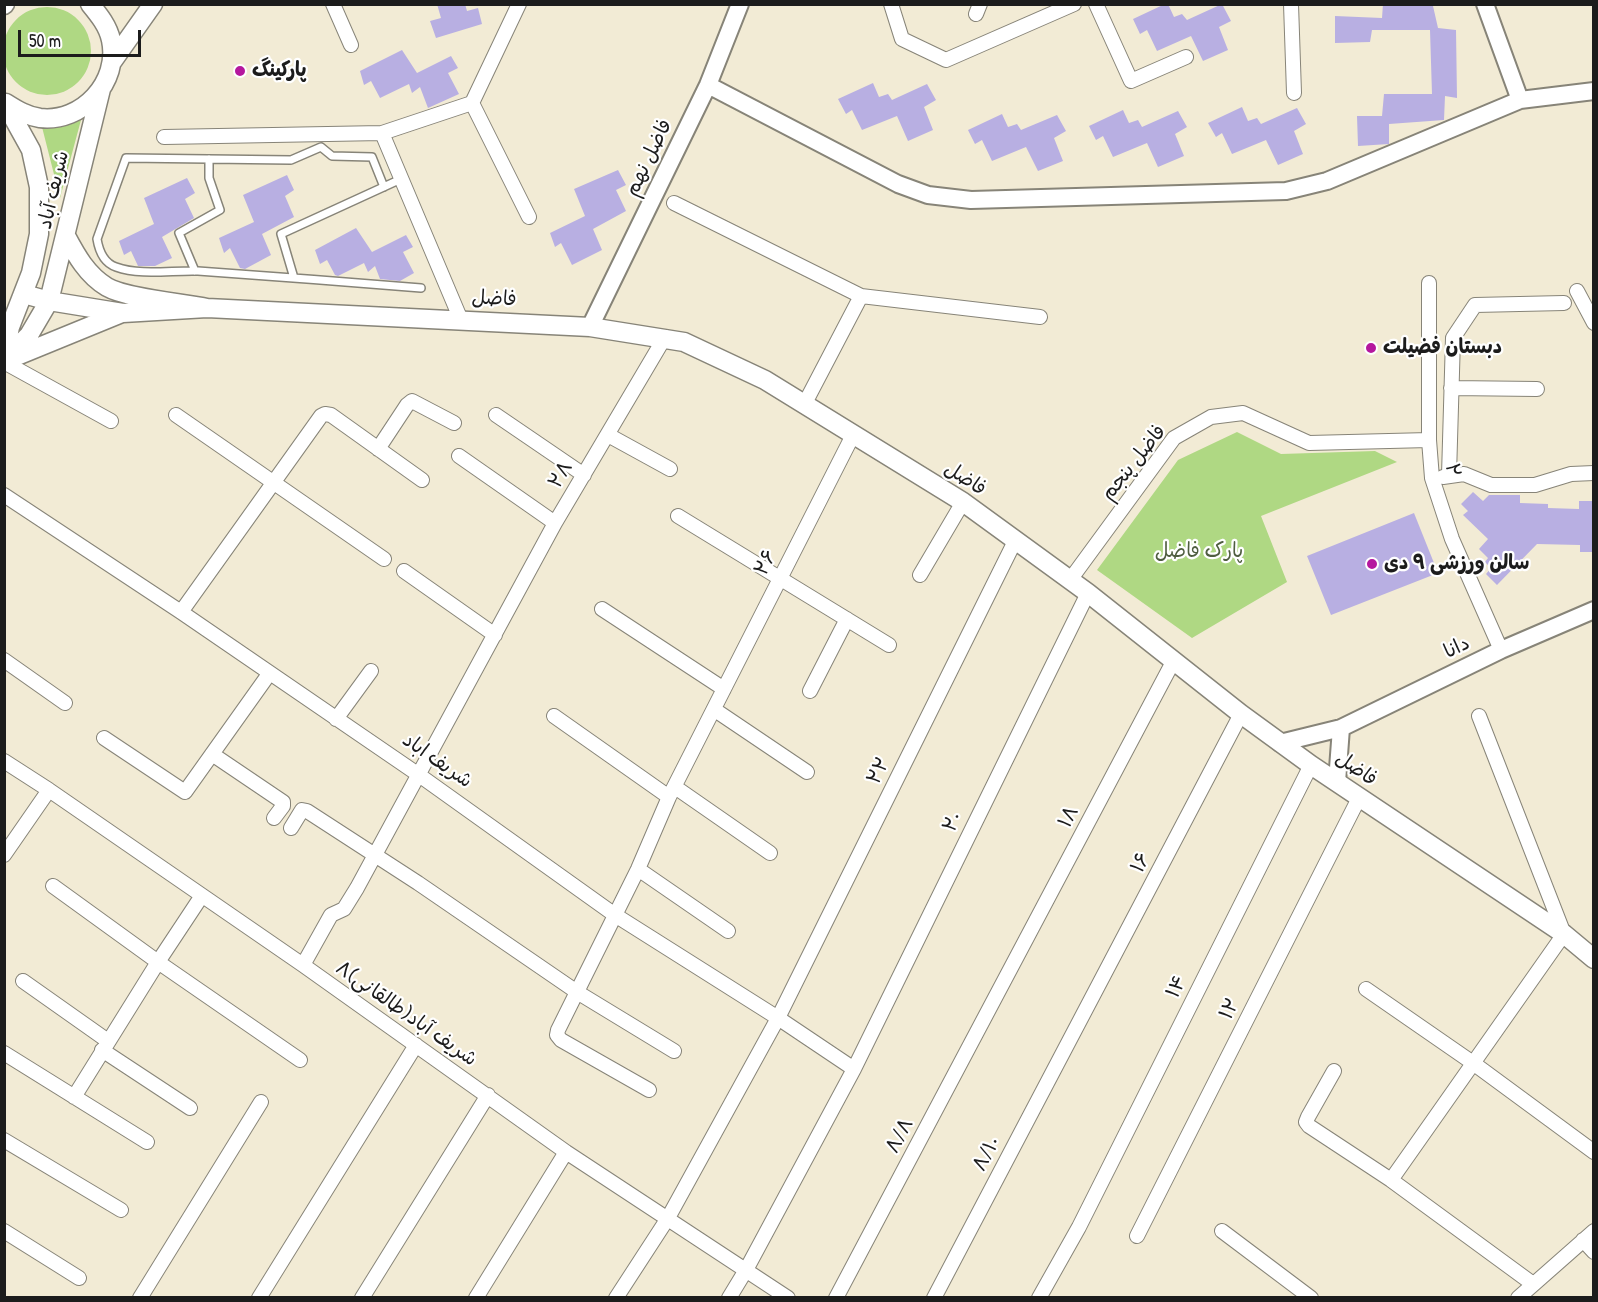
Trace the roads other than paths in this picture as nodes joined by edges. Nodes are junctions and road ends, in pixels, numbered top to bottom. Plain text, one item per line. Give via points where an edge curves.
1 (90, 4) edge
2 (153, 4) edge
3 (333, 4) edge
4 (519, 4) edge
5 (740, 4) edge
6 (891, 4) edge
7 (1074, 4) edge
8 (1096, 4) edge
9 (1291, 4) edge
10 (1485, 4) edge
11 (351, 45) dead end
12 (1186, 57) dead end
13 (112, 62) junction
14 (708, 85) junction
15 (101, 89) junction
16 (1593, 91) edge
17 (1293, 93) dead end
18 (1520, 100) junction
19 (5, 102) edge
20 (472, 103) junction
21 (382, 133) junction
22 (164, 137) dead end
23 (209, 159) junction
24 (401, 179) junction
25 (384, 187) junction
26 (674, 203) dead end
27 (529, 217) dead end
28 (66, 236) junction
29 (195, 271) junction
30 (294, 278) junction
31 (1429, 283) dead end
32 (421, 288) dead end
33 (1577, 291) dead end
34 (24, 294) junction
35 (861, 297) junction
36 (50, 301) junction
37 (1564, 303) dead end
38 (207, 308) junction
39 (123, 313) junction
40 (1040, 317) dead end
41 (461, 320) junction
42 (1593, 323) edge
43 (590, 327) junction
44 (665, 338) junction
45 (4, 355) edge
46 (4, 361) edge
47 (1451, 388) junction
48 (1537, 389) dead end
49 (804, 405) junction
50 (176, 415) dead end
51 (496, 415) dead end
52 (111, 421) dead end
53 (454, 423) dead end
54 (608, 435) junction
55 (853, 435) junction
56 (1429, 440) junction
57 (378, 449) junction
58 (459, 456) dead end
59 (670, 469) dead end
60 (1593, 473) edge
61 (584, 475) junction
62 (1449, 476) junction
63 (1432, 478) junction
64 (422, 480) dead end
65 (274, 483) junction
66 (4, 495) edge
67 (963, 502) junction
68 (678, 516) dead end
69 (555, 523) junction
70 (1015, 541) junction
71 (384, 559) dead end
72 (404, 571) dead end
73 (920, 575) dead end
74 (780, 579) junction
75 (1070, 579) junction
76 (1088, 593) junction
77 (602, 609) dead end
78 (1593, 610) edge
79 (181, 612) junction
80 (847, 619) junction
81 (495, 635) junction
82 (889, 645) dead end
83 (1501, 650) junction
84 (4, 660) edge
85 (1174, 660) junction
86 (371, 671) dead end
87 (269, 674) junction
88 (724, 689) junction
89 (810, 691) dead end
90 (65, 702) dead end
91 (715, 710) junction
92 (1241, 714) junction
93 (554, 716) dead end
94 (1479, 716) dead end
95 (336, 719) junction
96 (1341, 728) junction
97 (104, 738) dead end
98 (1280, 743) junction
99 (212, 754) junction
100 (4, 761) edge
101 (1311, 765) junction
102 (807, 772) dead end
103 (419, 776) junction
104 (1337, 782) junction
105 (49, 790) junction
106 (672, 792) junction
107 (1359, 798) junction
108 (274, 818) dead end
109 (291, 828) dead end
110 (770, 853) dead end
111 (4, 855) edge
112 (375, 856) junction
113 (638, 869) junction
114 (53, 886) dead end
115 (201, 897) junction
116 (615, 915) junction
117 (728, 931) dead end
118 (1564, 934) junction
119 (1593, 959) edge
120 (158, 962) junction
121 (303, 965) junction
122 (23, 981) dead end
123 (1366, 989) dead end
124 (577, 992) junction
125 (998, 992) joint
126 (778, 1018) junction
127 (1075, 1030) joint
128 (105, 1045) junction
129 (416, 1045) junction
130 (674, 1051) dead end
131 (4, 1053) edge
132 (300, 1060) dead end
133 (1473, 1064) junction
134 (854, 1068) junction
135 (1334, 1071) dead end
136 (649, 1090) dead end
137 (488, 1095) junction
138 (74, 1097) junction
139 (261, 1102) dead end
140 (190, 1108) dead end
141 (4, 1140) edge
142 (147, 1142) dead end
143 (566, 1152) junction
144 (1593, 1152) edge
145 (1391, 1180) junction
146 (121, 1210) dead end
147 (668, 1218) junction
148 (4, 1231) edge
149 (1222, 1231) dead end
150 (1588, 1235) edge
151 (1137, 1236) dead end
152 (1593, 1252) edge
153 (746, 1270) junction
154 (79, 1278) dead end
155 (1533, 1284) junction
156 (140, 1298) edge
157 (259, 1298) edge
158 (362, 1298) edge
159 (476, 1298) edge
160 (616, 1298) edge
161 (729, 1298) edge
162 (788, 1298) edge
163 (836, 1298) edge
164 (934, 1298) edge
165 (1039, 1298) edge
166 (1311, 1298) edge
167 (1518, 1298) edge

1 - 13 main road via 111,41
2 - 13 main road, شریف آباد
3 - 11 street
4 - 20 street
5 - 14 street, فاضل نهم
6 - 7 street via 902,39 946,60
8 - 12 street via 1131,81
9 - 17 street
10 - 18 street
13 - 15 main road, شریف آباد
14 - 18 street via 898,184 928,195 971,200 1286,191 1327,181
14 - 43 street, فاضل نهم
15 - 19 main road via 78,110 60,117 22,113
15 - 28 main road, شریف آباد
16 - 18 street
19 - 34 main road, شریف آباد via 31,150 39,188 39,234
20 - 21 street
20 - 27 street
21 - 22 street
21 - 24 street
23 - 25 lane via 291,160 321,147 332,156 372,157
23 - 29 lane via 209,178 220,210 179,233
23 - 29 lane via 126,158 97,239 106,261 115,267 133,271
24 - 25 lane
24 - 41 street
25 - 30 lane via 281,234
26 - 35 street
28 - 36 main road, شریف آباد
28 - 38 main road via 79,260 107,287
29 - 30 lane
30 - 32 lane
31 - 56 street, ۲
33 - 42 street
34 - 36 main road
34 - 45 main road, شریف آباد via 10,327
35 - 40 street
35 - 49 street
36 - 39 main road
36 - 46 main road via 29,335
37 - 47 street via 1475,305 1453,338
38 - 39 main road
38 - 41 main road, فاضل
39 - 46 main road
41 - 43 main road, فاضل
43 - 44 main road, فاضل
44 - 49 main road, فاضل via 694,346
44 - 54 street, ۲۸
46 - 52 street
47 - 48 street
47 - 62 street
49 - 55 main road, فاضل
50 - 65 street
51 - 61 street
53 - 57 street via 412,401
54 - 59 street
54 - 61 street, ۲۸
55 - 67 main road, فاضل
55 - 74 street, ۲۶
56 - 63 street, ۲
56 - 75 street, فاضل پنجم via 1309,443 1243,414 1211,417 1174,438
57 - 64 street
57 - 65 street via 326,414
58 - 69 street
60 - 62 street via 1571,474 1535,484 1491,485 1464,474
61 - 69 street, ۲۸
62 - 63 street
63 - 83 street, ۲ via 1452,539
65 - 71 street
65 - 79 street
66 - 79 street, شریف اباد
67 - 70 main road, فاضل
67 - 73 street
68 - 74 street
69 - 81 street, ۲۸
70 - 75 main road, فاضل
70 - 126 street, ۲۲
72 - 81 street
74 - 80 street
74 - 88 street, ۲۶
75 - 76 main road, فاضل
76 - 85 main road, فاضل
76 - 134 street, ۲۰
77 - 88 street
78 - 83 street, دانا
79 - 87 street, شریف اباد
80 - 82 street
80 - 89 street
81 - 103 street, ۲۸
83 - 96 street, دانا
84 - 90 street
85 - 92 main road, فاضل
85 - 125 street, ۱۸
86 - 95 street
87 - 95 street, شریف اباد
87 - 99 street
88 - 91 street, ۲۶
91 - 102 street
91 - 106 street, ۲۶
92 - 98 main road, فاضل
92 - 127 street, ۱۶
93 - 106 street
94 - 118 street
95 - 103 street, شریف اباد
96 - 98 street, دانا
96 - 104 street
97 - 99 street via 185,792
98 - 101 main road, فاضل
99 - 108 street via 283,802
100 - 105 street, ۸شریف آباد(طالقانی)
101 - 104 main road, فاضل
101 - 165 street, ۱۴ via 1079,1227
103 - 112 street, ۲۸
103 - 116 street, شریف اباد
104 - 107 main road, فاضل
105 - 111 street
105 - 115 street, ۸شریف آباد(طالقانی)
106 - 110 street
106 - 113 street, ۲۶
107 - 118 main road, فاضل
107 - 151 street, ۱۲
109 - 112 street via 302,810 307,811
112 - 121 street, ۲۸ via 344,909 331,915
112 - 124 street
113 - 116 street, ۲۶
113 - 117 street
114 - 120 street
115 - 120 street
115 - 121 street, ۸شریف آباد(طالقانی)
116 - 124 street, ۲۶
116 - 126 street, شریف اباد
118 - 119 main road, فاضل
118 - 133 street
120 - 128 street
120 - 132 street
121 - 129 street, ۸شریف آباد(طالقانی)
122 - 128 street
123 - 133 street
124 - 130 street
124 - 136 street, ۲۶ via 557,1035
125 - 163 street, ۸/۸
126 - 134 street, شریف اباد
126 - 147 street, ۲۲
127 - 164 street, ۸/۱۰
128 - 138 street
128 - 140 street
129 - 137 street, ۸شریف آباد(طالقانی)
129 - 157 street
131 - 138 street
133 - 144 street
133 - 145 street
134 - 153 street, ۲۰
135 - 145 street via 1306,1122
137 - 143 street, ۸شریف آباد(طالقانی)
137 - 158 street
138 - 142 street
139 - 156 street
141 - 146 street
143 - 147 street, ۸شریف آباد(طالقانی)
143 - 159 street
145 - 155 street
147 - 153 street, ۸شریف آباد(طالقانی)
147 - 160 street, ۲۲
148 - 154 street
149 - 166 street
150 - 152 street
150 - 155 street
153 - 161 street, ۲۰
153 - 162 street, ۸شریف آباد(طالقانی)
155 - 167 street

